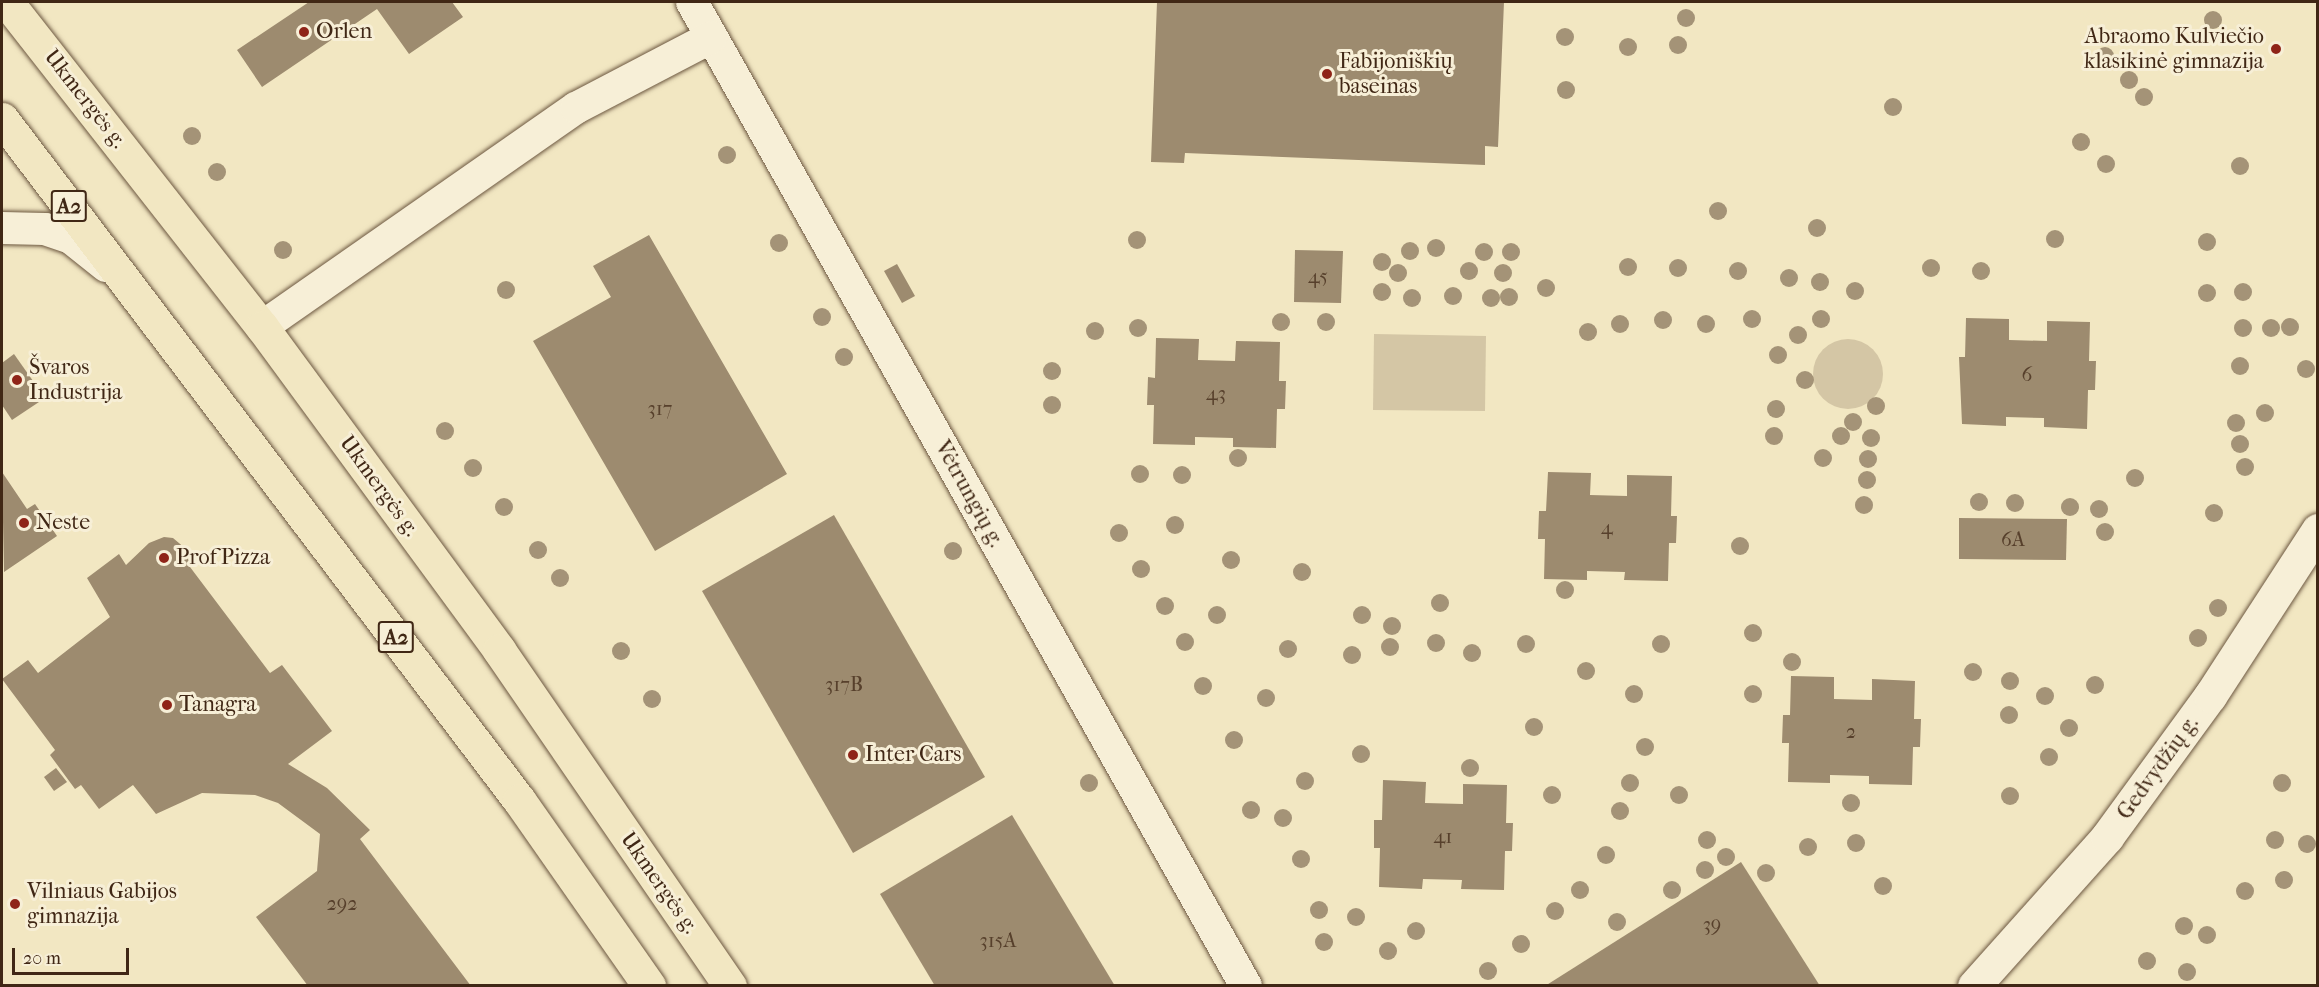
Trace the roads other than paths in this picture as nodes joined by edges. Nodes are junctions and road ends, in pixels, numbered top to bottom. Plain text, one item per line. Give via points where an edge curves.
1 (7, 2) edge
2 (692, 2) edge
3 (712, 37) junction
4 (2, 119) edge
5 (2, 228) edge
6 (137, 294) junction
7 (262, 327) junction
8 (2318, 530) edge
9 (649, 986) edge
10 (730, 986) edge
11 (1246, 986) edge
12 (1974, 986) edge

1 - 7 highway, Ukmergės g.
2 - 3 street, Vėtrungių g.
3 - 7 street via 576,108
3 - 11 street, Vėtrungių g.
4 - 6 highway, A2
5 - 6 street via 45,229 71,238
6 - 9 highway, A2 via 519,800
7 - 10 highway, Ukmergės g. via 499,650
8 - 12 main road, Gedvydžių g. via 2211,696 2107,837

